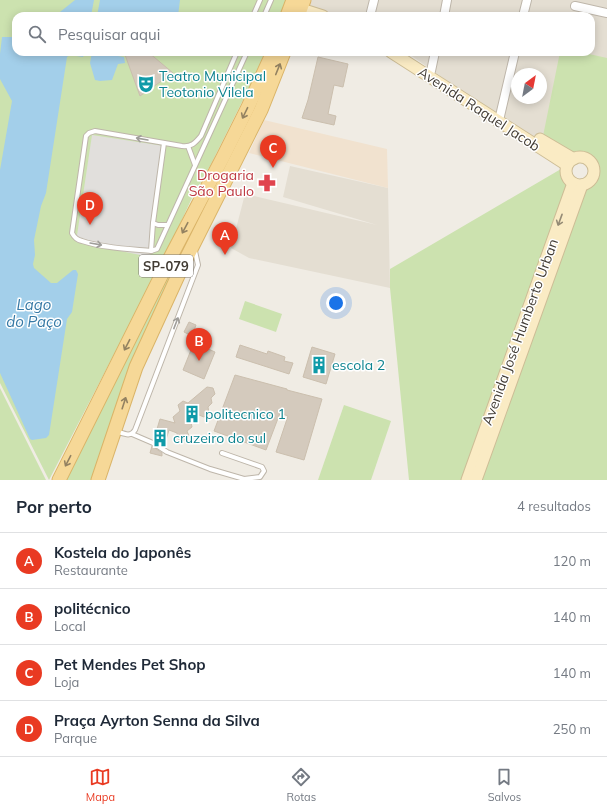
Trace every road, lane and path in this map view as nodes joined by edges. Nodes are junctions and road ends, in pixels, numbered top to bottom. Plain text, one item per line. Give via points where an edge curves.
1 (260, 0) edge
2 (271, 0) edge
3 (374, 0) edge
4 (447, 0) edge
5 (527, 0) edge
6 (575, 6) dead end
7 (255, 12) edge
8 (266, 12) edge
9 (371, 12) edge
10 (445, 12) edge
11 (524, 12) edge
12 (607, 13) edge
13 (236, 56) edge
14 (245, 56) edge
15 (271, 56) edge
16 (282, 56) edge
17 (398, 56) edge
18 (408, 56) edge
19 (434, 56) edge
20 (514, 56) edge
21 (431, 71) junction
22 (500, 116) junction
23 (164, 143) junction
24 (188, 146) junction
25 (570, 162) junction
26 (195, 166) junction
27 (578, 184) junction
28 (153, 223) junction
29 (168, 224) junction
30 (193, 245) junction
31 (151, 251) junction
32 (115, 431) junction
33 (132, 434) junction
34 (222, 453) dead end
35 (59, 480) edge
36 (98, 480) edge
37 (467, 480) edge
38 (476, 480) edge

1 - 7 lane
2 - 8 lane
3 - 9 street
4 - 10 street
5 - 11 street
6 - 12 street
13 - 24 lane via 201,136 194,144
14 - 26 lane
15 -> 35 main road, SP-079 via 223,157
30 -> 16 main road, SP-079 via 261,110
17 - 25 street, Avenida Raquel Jacob
18 - 21 street, Avenida Raquel Jacob
19 - 21 street
20 - 22 street
21 - 22 street, Avenida Raquel Jacob
22 - 25 street, Avenida Raquel Jacob
23 - 24 lane
23 - 28 lane
23 -> 31 lane via 95,131 89,133 86,136 72,233 81,241
24 - 26 lane
25 - 27 street via 567,175
25 - 27 street, Avenida Raquel Jacob via 579,157 584,158 594,169 592,179 588,183
26 - 29 lane
27 -> 37 street, Avenida José Humberto Urban
27 - 38 street, Avenida José Humberto Urban
28 - 29 lane
28 - 31 lane
29 - 31 lane via 157,249
32 -> 30 main road, SP-079 via 136,367
33 -> 30 lane via 198,265
32 - 33 lane
32 - 36 main road, SP-079
33 - 34 lane via 167,452 244,479 260,477 264,471 262,467

